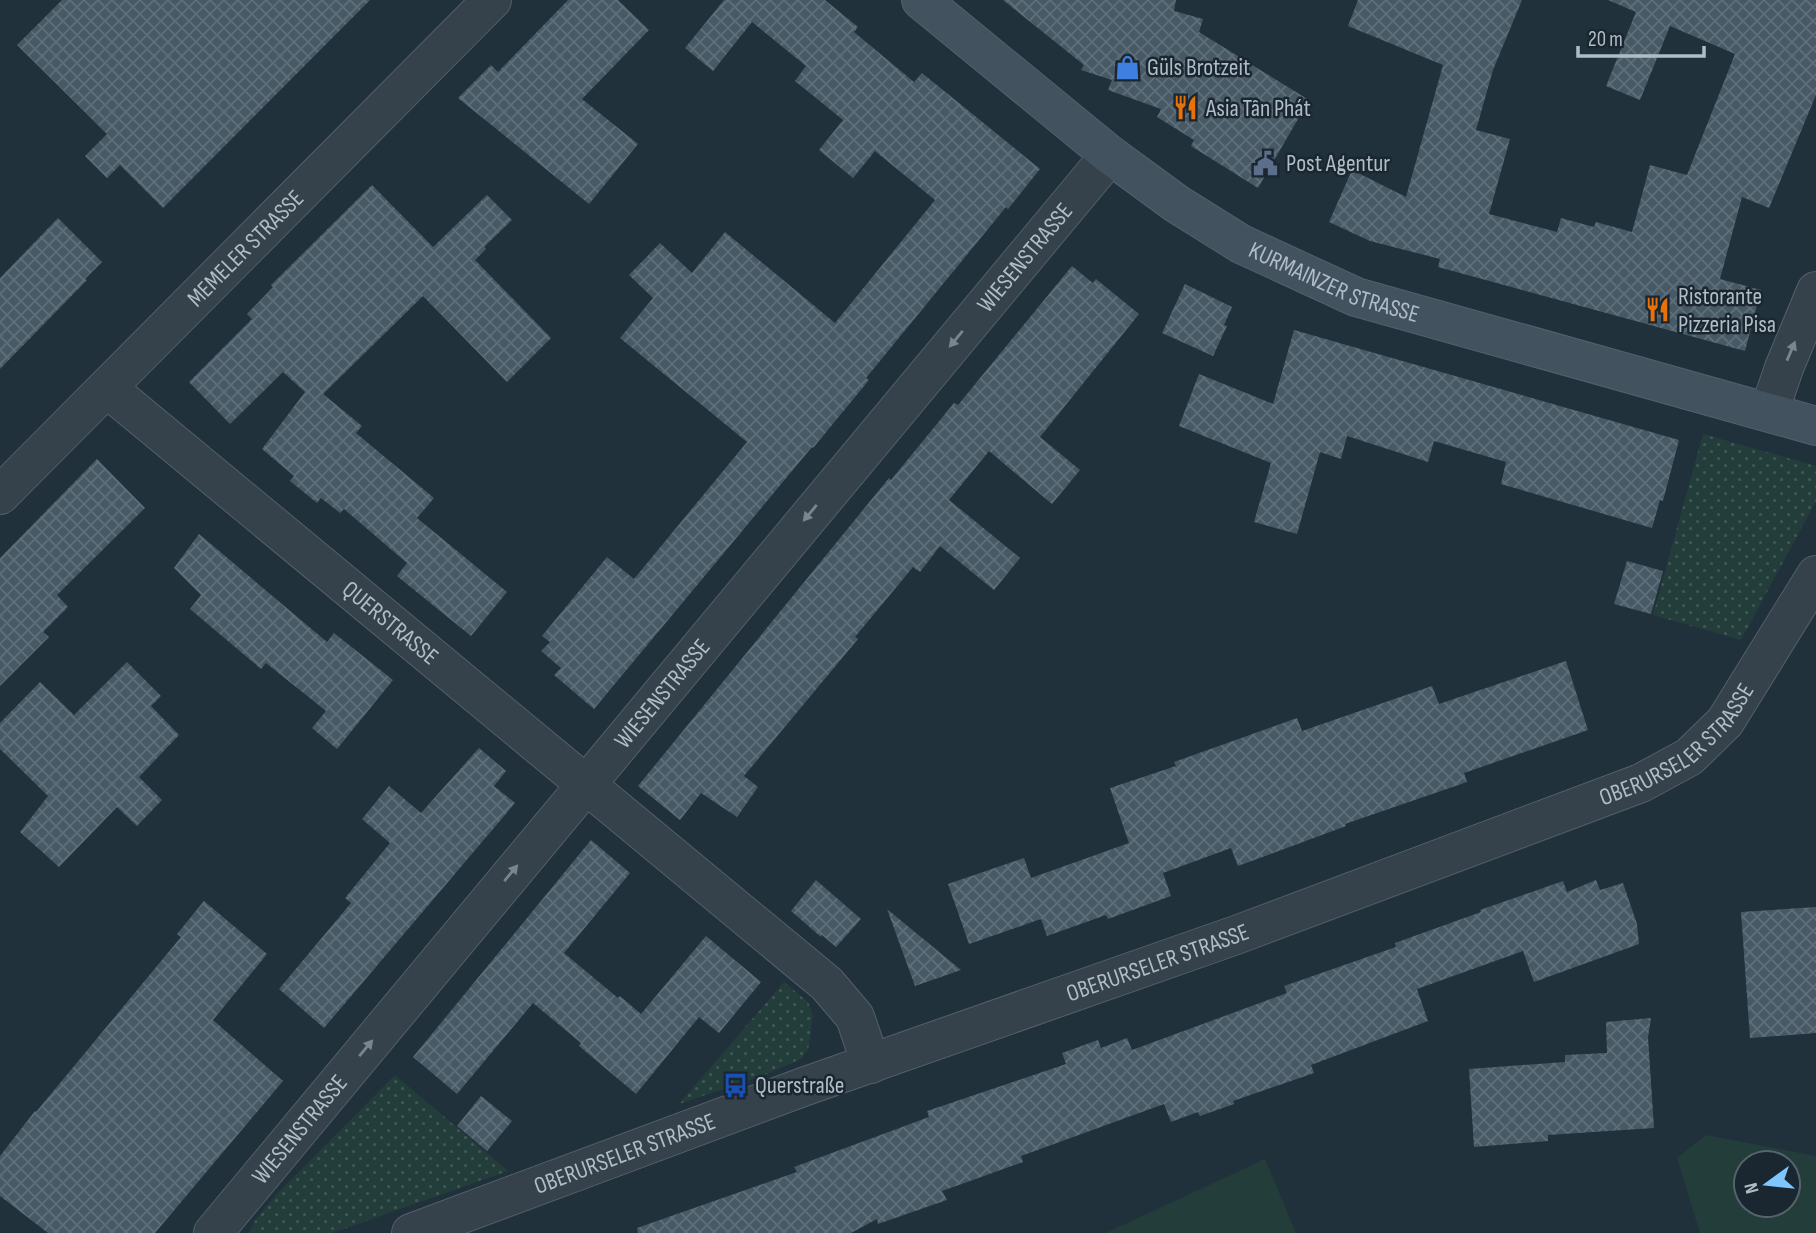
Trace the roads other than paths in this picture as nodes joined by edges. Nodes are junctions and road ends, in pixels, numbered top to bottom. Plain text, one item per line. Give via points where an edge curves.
1 (492, 0) edge
2 (921, 0) edge
3 (1110, 155) junction
4 (1816, 291) edge
5 (107, 388) junction
6 (1769, 412) junction
7 (1816, 426) edge
8 (0, 495) edge
9 (1816, 575) edge
10 (586, 783) junction
11 (871, 1064) junction
12 (213, 1233) edge
13 (411, 1233) edge

1 - 5 street, MEMELER STRASSE
2 - 3 main road, KURMAINZER STRASSE
3 - 6 main road, KURMAINZER STRASSE via 1241,244 1356,297
3 -> 10 street, WIESENSTRASSE
6 -> 4 street
5 - 8 street, MEMELER STRASSE
5 - 10 street, QUERSTRASSE
6 - 7 main road, KURMAINZER STRASSE
9 - 11 street, OBERURSELER STRASSE via 1725,722 1689,757 1641,783 1236,935
10 - 11 street, QUERSTRASSE via 827,984 855,1017
12 -> 10 street, WIESENSTRASSE
11 - 13 street, OBERURSELER STRASSE

